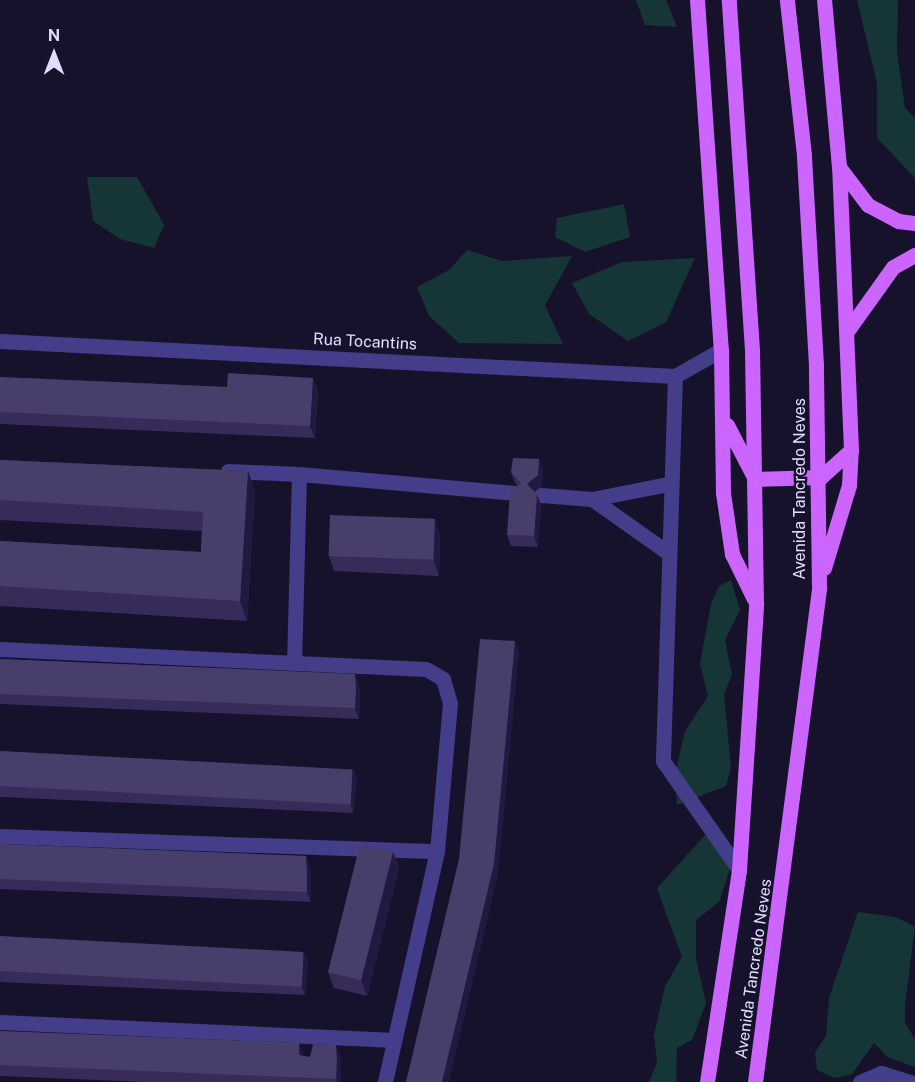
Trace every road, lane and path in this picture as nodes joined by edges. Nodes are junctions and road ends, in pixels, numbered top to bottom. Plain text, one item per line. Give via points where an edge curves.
1 (698, 0) edge
2 (729, 0) edge
3 (787, 0) edge
4 (824, 0) edge
5 (839, 167) junction
6 (915, 223) edge
7 (915, 255) edge
8 (848, 330) junction
9 (0, 341) edge
10 (722, 350) junction
11 (675, 376) junction
12 (723, 410) junction
13 (851, 450) junction
14 (215, 470) edge
15 (299, 474) junction
16 (821, 477) junction
17 (755, 479) junction
18 (668, 484) junction
19 (515, 493) edge
20 (541, 495) dead end
21 (592, 499) junction
22 (667, 552) junction
23 (819, 587) junction
24 (756, 604) junction
25 (0, 649) edge
26 (294, 663) junction
27 (0, 836) edge
28 (437, 851) junction
29 (739, 870) junction
30 (0, 1022) edge
31 (395, 1040) junction
32 (385, 1082) edge
33 (707, 1082) edge
34 (755, 1082) edge
35 (860, 1082) edge
36 (911, 1082) edge

1 - 10 main road
2 - 17 main road, Avenida Tancredo Neves via 743,158
3 - 16 main road, Avenida Tancredo Neves via 804,155
4 - 5 main road
5 - 6 main road via 868,205 898,221
5 - 8 main road
7 - 8 main road via 893,267
8 - 13 main road
9 - 11 street, Rua Tocantins
10 - 11 street
10 - 12 main road
11 - 18 street
12 - 17 main road
12 - 24 main road via 723,493 732,554
13 - 16 main road
13 - 23 main road via 849,485
14 - 15 street
15 - 19 street
15 - 26 street
16 - 17 main road
16 - 23 main road, Avenida Tancredo Neves
17 - 24 main road, Avenida Tancredo Neves
18 - 21 street
18 - 22 street
20 - 21 street
21 - 22 street
22 - 29 street via 663,761
23 - 34 main road, Avenida Tancredo Neves
24 - 29 main road, Avenida Tancredo Neves
25 - 26 street
26 - 28 street via 426,669 443,679 450,703
27 - 28 street
28 - 31 street
29 - 33 main road, Avenida Tancredo Neves
30 - 31 street
31 - 32 street
35 - 36 street via 881,1073

